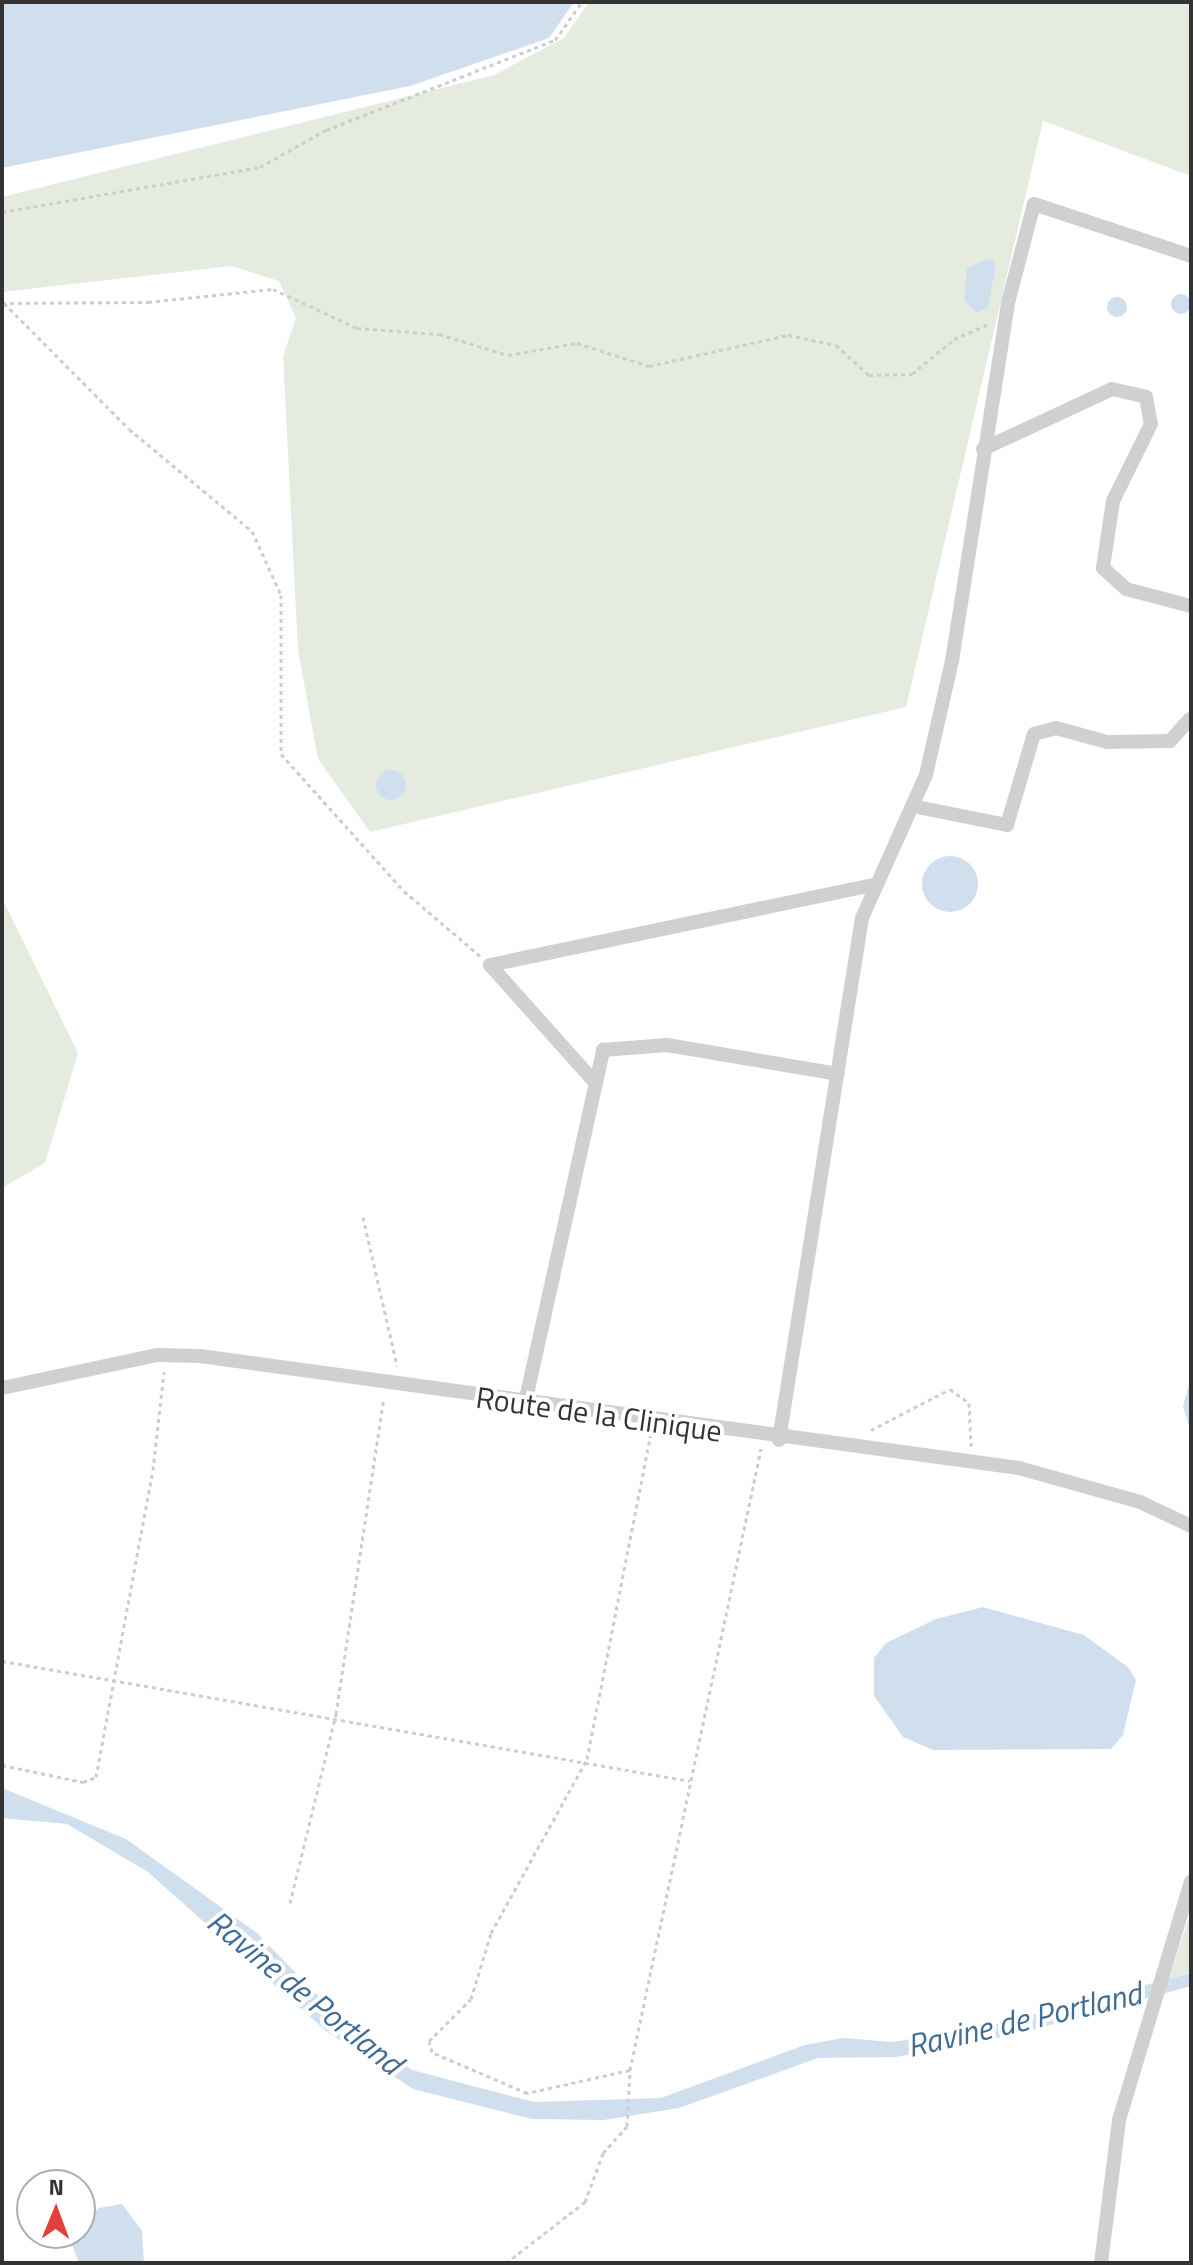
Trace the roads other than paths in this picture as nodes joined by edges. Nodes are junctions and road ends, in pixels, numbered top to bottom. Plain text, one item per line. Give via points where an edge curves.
1 (1191, 256) edge
2 (983, 449) junction
3 (1191, 606) edge
4 (1190, 719) edge
5 (912, 806) junction
6 (872, 885) junction
7 (838, 1074) junction
8 (592, 1079) junction
9 (2, 1388) edge
10 (525, 1403) junction
11 (779, 1440) junction
12 (1191, 1526) edge
13 (1191, 1882) edge
14 (1101, 2263) edge

1 - 2 street via 1034,204
2 - 3 street via 1112,389 1146,397 1151,424 1113,501 1103,568 1126,589
2 - 5 street via 952,661
4 - 5 street via 1170,741 1107,742 1056,728 1034,734 1015,816 1007,825
5 - 6 street
6 - 7 street
6 - 8 street via 490,965
7 - 8 street via 632,1042 603,1050
7 - 11 street
8 - 10 street
9 - 10 street, Route de la Clinique via 165,1355
10 - 11 street, Route de la Clinique
11 - 12 street, Route de la Clinique via 973,1461 1103,1490
13 - 14 street via 1113,2143

